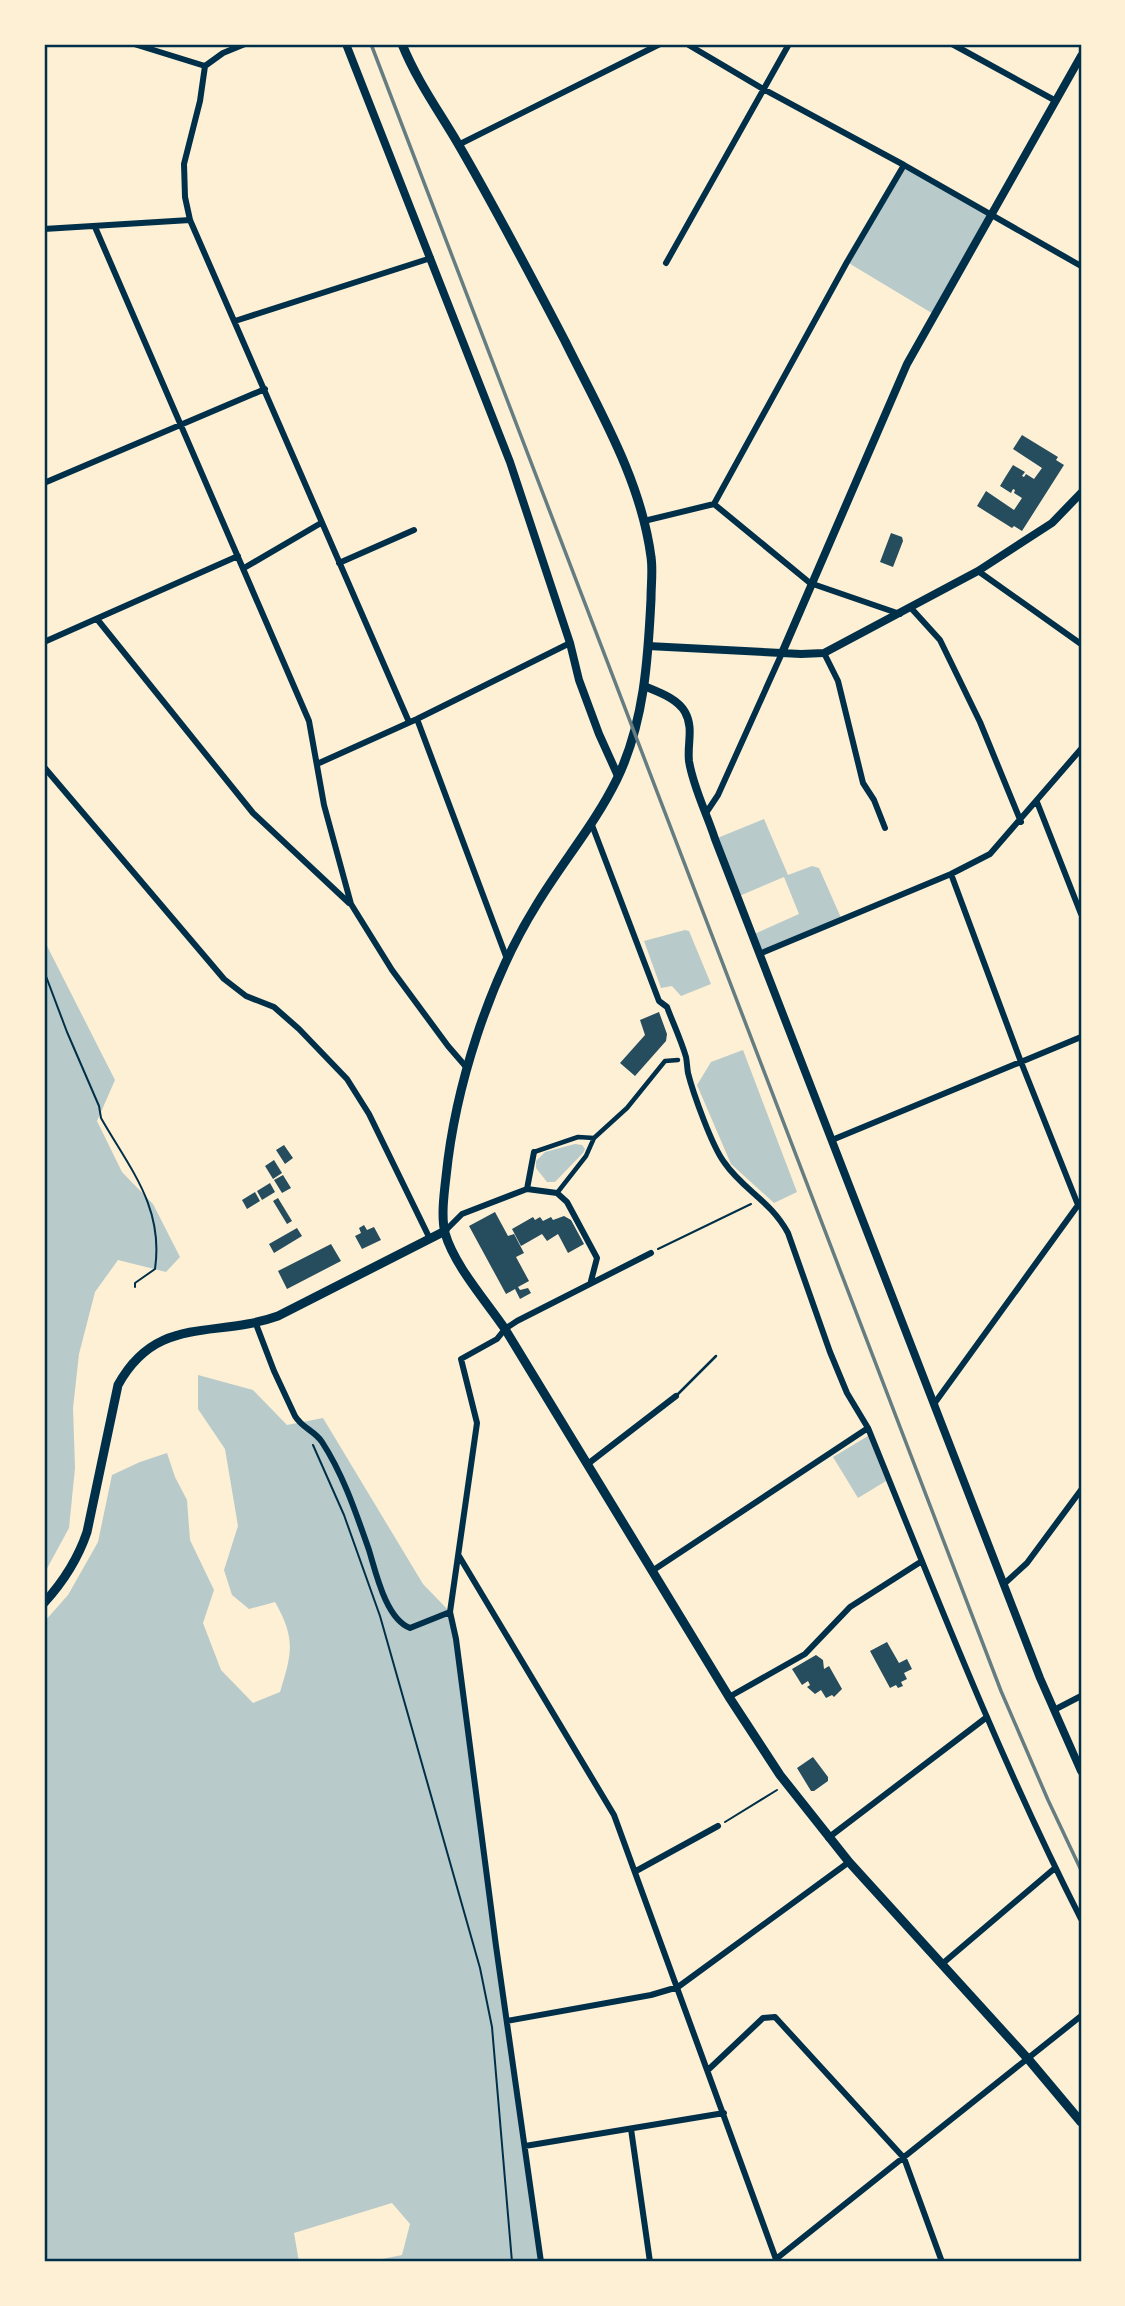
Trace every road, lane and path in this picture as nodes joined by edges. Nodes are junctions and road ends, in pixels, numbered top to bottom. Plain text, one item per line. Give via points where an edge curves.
1 (134, 44) edge
2 (245, 44) edge
3 (346, 44) edge
4 (402, 44) edge
5 (660, 44) edge
6 (687, 44) edge
7 (789, 44) edge
8 (952, 44) edge
9 (1081, 56) edge
10 (205, 66) junction
11 (763, 89) junction
12 (1056, 101) junction
13 (458, 145) junction
14 (904, 165) junction
15 (992, 216) junction
16 (190, 220) junction
17 (95, 227) junction
18 (44, 229) edge
19 (431, 258) junction
20 (666, 263) dead end
21 (1081, 266) edge
22 (235, 321) junction
23 (265, 389) junction
24 (180, 424) junction
25 (44, 482) edge
26 (1081, 493) edge
27 (714, 504) junction
28 (644, 521) junction
29 (321, 523) junction
30 (414, 530) dead end
31 (238, 556) junction
32 (339, 563) junction
33 (244, 568) junction
34 (978, 571) junction
35 (810, 583) junction
36 (911, 608) junction
37 (900, 614) junction
38 (97, 619) junction
39 (44, 642) edge
40 (570, 643) junction
41 (1081, 644) edge
42 (648, 646) junction
43 (782, 653) junction
44 (824, 653) junction
45 (643, 686) junction
46 (417, 719) junction
47 (410, 722) junction
48 (1081, 749) edge
49 (317, 764) junction
50 (44, 767) edge
51 (618, 776) junction
52 (1037, 802) junction
53 (706, 813) junction
54 (1021, 822) junction
55 (592, 825) junction
56 (885, 828) dead end
57 (951, 874) junction
58 (351, 904) junction
59 (1081, 914) edge
60 (759, 954) junction
61 (508, 960) junction
62 (44, 971) edge
63 (1081, 1037) edge
64 (687, 1059) junction
65 (678, 1060) joint
66 (1021, 1062) junction
67 (467, 1068) junction
68 (594, 1138) junction
69 (832, 1140) junction
70 (534, 1152) joint
71 (527, 1189) junction
72 (557, 1193) junction
73 (762, 1199) junction
74 (1080, 1205) edge
75 (444, 1231) junction
76 (430, 1239) junction
77 (651, 1253) joint
78 (591, 1282) junction
79 (135, 1287) dead end
80 (251, 1325) junction
81 (505, 1329) junction
82 (716, 1356) dead end
83 (676, 1396) joint
84 (934, 1404) junction
85 (869, 1428) junction
86 (312, 1441) dead end
87 (589, 1463) junction
88 (1081, 1490) edge
89 (459, 1556) junction
90 (922, 1561) junction
91 (652, 1571) junction
92 (1004, 1584) junction
93 (44, 1603) edge
94 (450, 1612) junction
95 (1081, 1696) edge
96 (729, 1697) junction
97 (1054, 1710) junction
98 (987, 1717) junction
99 (1081, 1771) edge
100 (777, 1790) dead end
101 (718, 1826) joint
102 (828, 1838) junction
103 (849, 1862) junction
104 (1055, 1868) junction
105 (636, 1871) junction
106 (1081, 1919) edge
107 (942, 1964) junction
108 (678, 1987) junction
109 (1081, 2016) edge
110 (507, 2021) junction
111 (1029, 2060) junction
112 (708, 2070) junction
113 (724, 2113) junction
114 (1081, 2122) edge
115 (631, 2129) junction
116 (525, 2146) junction
117 (904, 2158) junction
118 (777, 2261) edge
119 (512, 2262) edge
120 (541, 2262) edge
121 (650, 2262) edge
122 (942, 2262) edge

1 - 10 street
2 - 10 street
3 - 19 street
4 - 13 main road
5 - 13 street
6 - 11 street
7 - 11 street
8 - 12 street
9 - 12 street
10 - 16 street via 184,164
11 - 14 street
11 - 20 street
12 - 15 street
13 - 28 main road via 610,431
14 - 15 street
14 - 27 street
15 - 21 street
15 - 35 street via 907,364
16 - 17 street
16 - 22 street
17 - 18 street
17 - 24 street
19 - 22 street
19 - 40 street via 510,462
22 - 23 street
23 - 24 street
23 - 29 street
24 - 25 street
24 - 31 street
26 - 34 street via 1052,523
27 - 28 street
27 - 35 street
28 - 42 main road via 652,560
29 - 32 street
29 - 33 street
30 - 32 street
31 - 33 street
31 - 38 street
32 - 47 street
33 - 49 street via 309,721
34 - 36 street
34 - 41 street
35 - 37 street
35 - 43 street
36 - 37 street
36 - 54 street via 940,640
37 - 44 street
38 - 39 street
38 - 58 street via 253,813
40 - 46 street
40 - 51 street via 579,680
42 - 43 street
42 - 45 main road
43 - 44 street
43 - 53 street
44 - 56 street via 838,681 863,783
45 - 51 main road via 637,722
45 - 53 street via 670,698 685,712 691,734 689,759
46 - 47 street
46 - 61 street
47 - 49 street
48 - 52 street
49 - 58 street
50 - 76 street via 224,979 246,996 274,1007 347,1079
51 - 55 main road
52 - 54 street
52 - 59 street
53 - 60 street
54 - 57 street via 990,854
55 - 61 main road via 537,903
55 - 64 street via 659,1001 667,1007
57 - 60 street
57 - 66 street
58 - 67 street via 392,970
60 - 69 street
61 - 67 main road
62 - 79 path via 101,1118 150,1202 155,1269
63 - 66 street
64 - 65 street
64 - 73 street via 687,1070 722,1160
65 - 68 street via 666,1061 627,1108
66 - 69 street
66 - 74 street
67 - 75 main road via 450,1133
68 - 70 street via 578,1137
68 - 72 street
69 - 84 street
70 - 71 street
71 - 72 street
71 - 75 street via 462,1214
72 - 78 street via 567,1202 597,1258
73 - 77 path
73 - 85 street via 788,1233 830,1352
74 - 84 street
75 - 76 main road
75 - 81 main road
76 - 80 main road via 278,1316
77 - 78 street
78 - 81 street
80 - 93 main road via 167,1337 142,1352 125,1372 113,1403 81,1551
80 - 94 street via 299,1423 321,1439 331,1458 398,1621 410,1628
81 - 87 main road
81 - 89 street via 497,1339 461,1359 477,1423
82 - 83 lane
83 - 87 street
84 - 92 street
85 - 90 street
85 - 91 street
86 - 119 path via 380,1616 480,1968 492,2027
87 - 91 main road
88 - 92 street via 1027,1563
89 - 94 street
89 - 105 street via 614,1815
90 - 96 street via 851,1606 805,1654
90 - 98 street
91 - 96 main road
92 - 97 street
94 - 110 street
95 - 97 street
96 - 102 main road
97 - 99 street
98 - 102 street
98 - 104 street
100 - 101 path
101 - 105 street
102 - 103 main road
103 - 107 main road
103 - 108 street
104 - 106 street
104 - 107 street
105 - 108 street
107 - 111 main road
108 - 110 street
108 - 112 street
109 - 111 street
110 - 116 street
111 - 114 main road
111 - 117 street
112 - 113 street
112 - 117 street via 763,2018 775,2017
113 - 115 street
113 - 118 street
115 - 116 street
115 - 121 street
116 - 120 street
117 - 118 street
117 - 122 street

